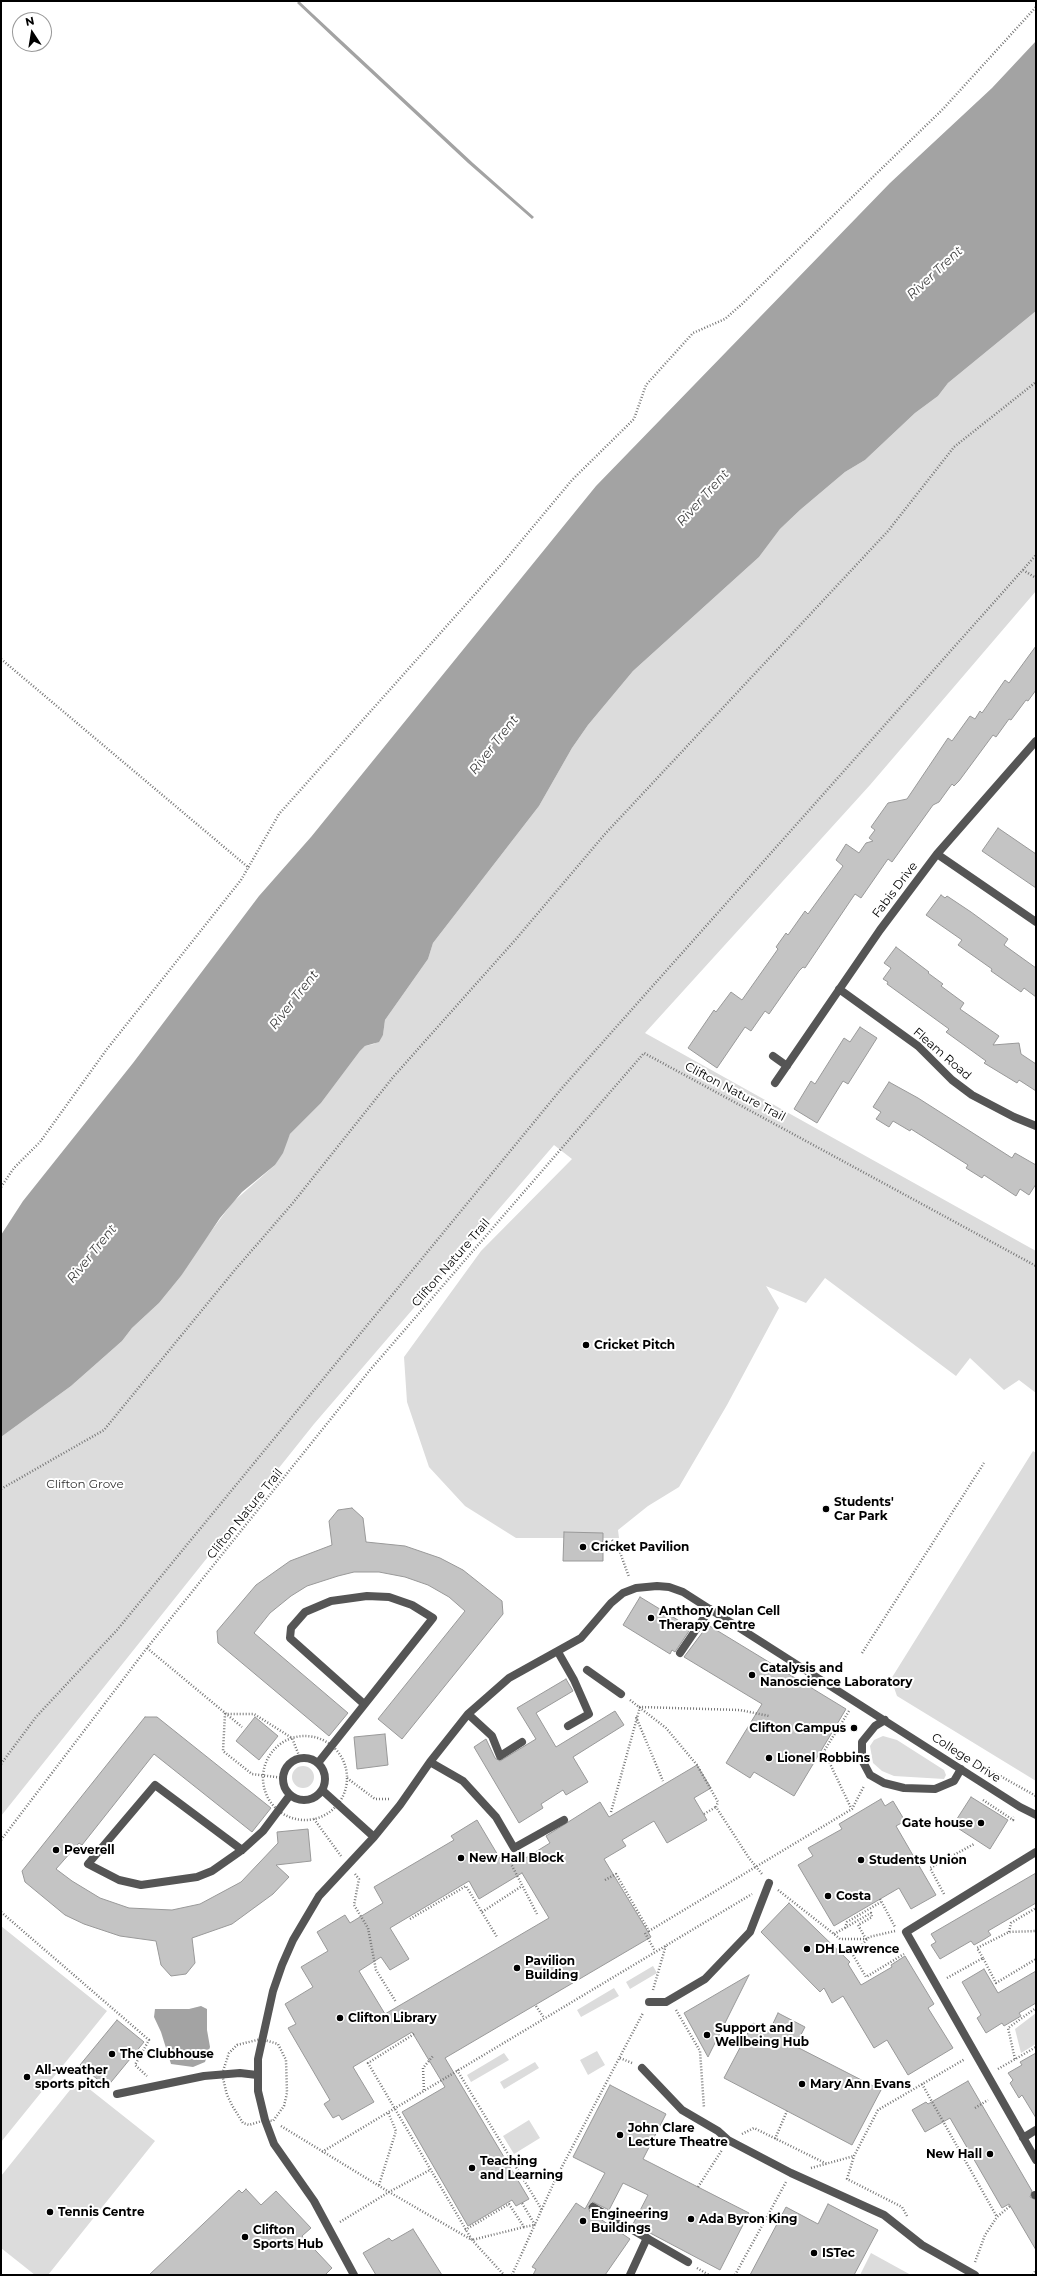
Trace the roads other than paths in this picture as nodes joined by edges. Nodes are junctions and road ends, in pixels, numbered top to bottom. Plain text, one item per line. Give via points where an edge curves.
1 (1036, 741) edge
2 (937, 854) junction
3 (1036, 922) edge
4 (839, 989) junction
5 (773, 1056) dead end
6 (787, 1066) junction
7 (775, 1083) dead end
8 (1036, 1126) edge
9 (710, 1609) junction
10 (558, 1652) junction
11 (680, 1653) dead end
12 (587, 1670) dead end
13 (621, 1694) dead end
14 (364, 1704) junction
15 (468, 1714) junction
16 (884, 1720) junction
17 (568, 1726) dead end
18 (522, 1742) dead end
19 (318, 1762) junction
20 (430, 1762) junction
21 (961, 1769) junction
22 (322, 1790) junction
23 (290, 1795) junction
24 (1036, 1815) edge
25 (564, 1820) dead end
26 (374, 1837) junction
27 (242, 1850) junction
28 (1036, 1852) edge
29 (769, 1883) road end
30 (649, 2002) dead end
31 (642, 2068) dead end
32 (257, 2075) junction
33 (117, 2094) dead end
34 (1036, 2130) edge
35 (1023, 2138) junction
36 (1036, 2160) edge
37 (593, 2207) dead end
38 (647, 2238) junction
39 (688, 2262) dead end
40 (973, 2274) edge
41 (354, 2275) edge
42 (630, 2275) edge

1 - 2 street, Fabis Drive
2 - 3 street
2 - 4 street, Fabis Drive
4 - 6 street, Fabis Drive
4 - 8 street, Fleam Road via 918,1046 952,1080 972,1095
5 - 6 street
6 - 7 street, Fabis Drive
9 - 10 street, College Drive via 683,1592 669,1587 636,1588 623,1593 581,1638
9 - 11 street
9 - 16 street, College Drive
10 - 15 street via 509,1678
10 - 17 street via 589,1714
12 - 13 street
14 - 14 street via 418,1636 433,1618 412,1605 389,1597 367,1596 331,1601 305,1612 291,1628 290,1638
14 - 19 street
15 - 18 street via 492,1736 500,1756
15 - 20 street
16 - 21 street, College Drive
16 - 21 street via 875,1726 862,1742 862,1760 870,1776 904,1788 935,1789 954,1781
19 - 22 street via 325,1776
19 - 23 street via 300,1758 291,1762 285,1769 283,1778
20 - 25 street via 463,1781 496,1817 514,1848
20 - 26 street
21 - 24 street, College Drive
22 - 23 street via 313,1798 301,1800
22 - 26 street
23 - 27 street via 263,1831
26 - 32 street via 319,1896 290,1946 273,1991 261,2039
27 - 27 street via 212,1871 197,1877 140,1885 119,1880 88,1864 155,1785
28 - 35 street via 906,1932
29 - 30 street via 750,1932 706,1979 666,2002
31 - 40 street via 682,2110 718,2131 728,2140 791,2173 884,2215 922,2245
32 - 33 street via 222,2074
32 - 41 street via 265,2120 274,2144 314,2201
34 - 35 street
35 - 36 street
37 - 38 street
38 - 39 street
38 - 42 street

